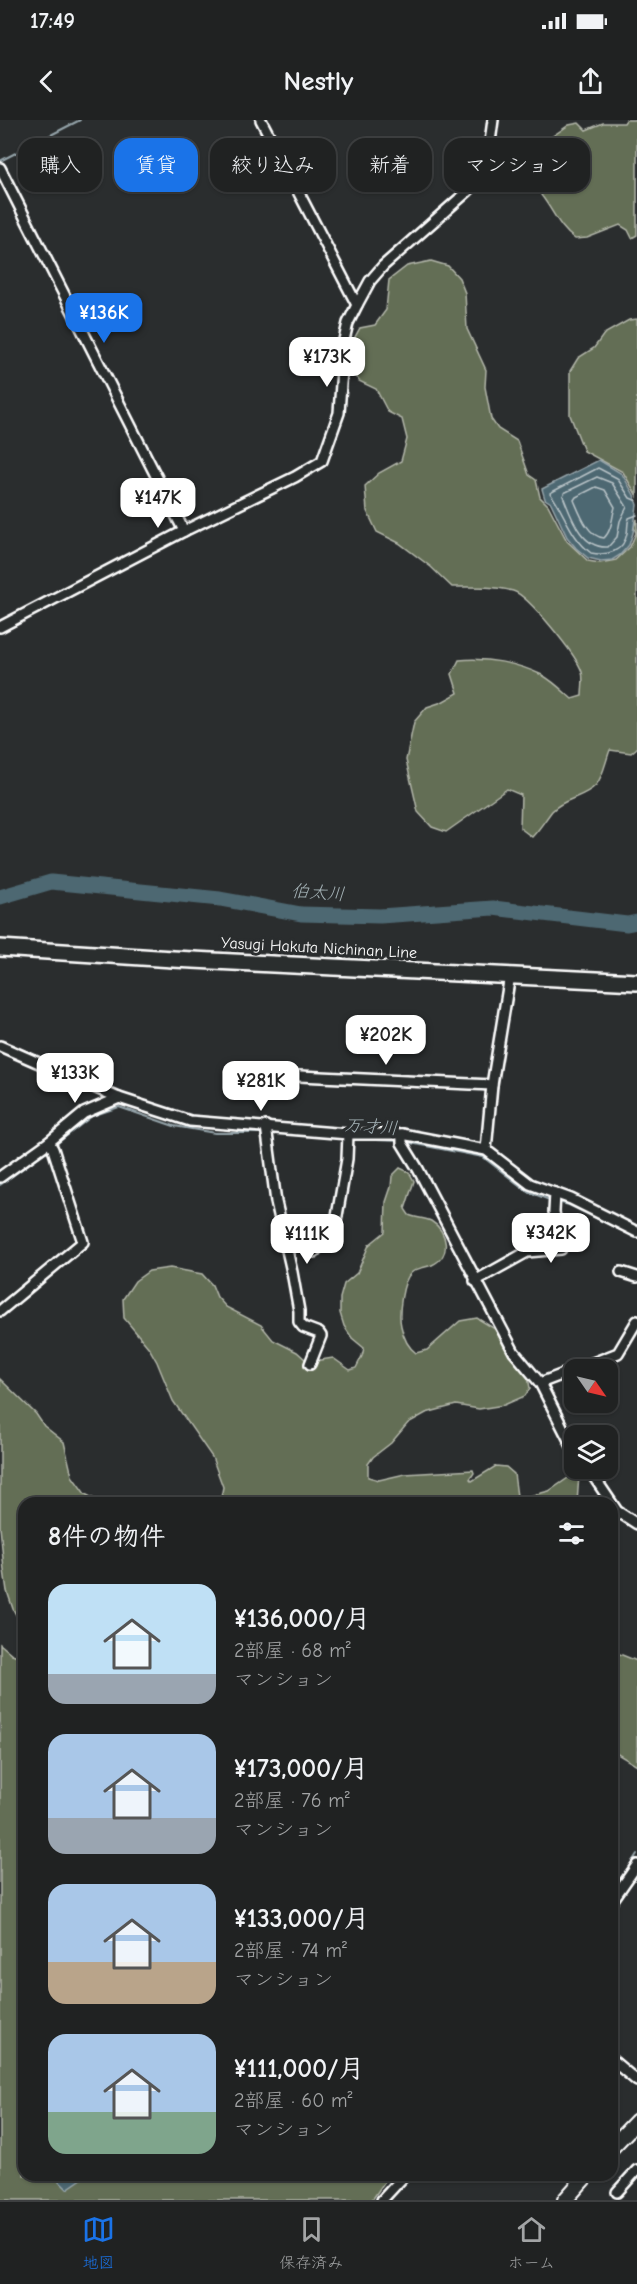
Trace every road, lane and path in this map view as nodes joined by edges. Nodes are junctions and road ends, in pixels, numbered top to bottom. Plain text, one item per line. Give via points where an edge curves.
1 (261, 120) edge
2 (494, 120) edge
3 (0, 168) edge
4 (357, 305) junction
5 (184, 531) junction
6 (0, 627) edge
7 (0, 948) edge
8 (510, 975) junction
9 (637, 982) edge
10 (0, 1046) edge
11 (278, 1075) dead end
12 (492, 1085) junction
13 (119, 1098) junction
14 (267, 1131) junction
15 (348, 1138) junction
16 (402, 1139) junction
17 (51, 1145) junction
18 (486, 1150) junction
19 (0, 1177) edge
20 (555, 1199) junction
21 (283, 1232) junction
22 (300, 1232) junction
23 (637, 1232) edge
24 (334, 1240) dead end
25 (621, 1272) dead end
26 (637, 1277) edge
27 (475, 1281) junction
28 (0, 1311) edge
29 (637, 1321) edge
30 (603, 1359) edge
31 (310, 1364) dead end
32 (564, 1374) edge
33 (540, 1383) junction
34 (564, 1430) edge
35 (596, 1479) edge
36 (608, 1497) edge
37 (618, 1511) edge
38 (637, 1524) edge
39 (637, 1865) edge
40 (618, 1892) edge
41 (618, 2065) edge
42 (637, 2081) edge
43 (637, 2121) edge
44 (618, 2142) edge
45 (637, 2170) edge
46 (399, 2181) edge
47 (582, 2181) edge
48 (617, 2192) dead end
49 (382, 2200) edge
50 (565, 2200) edge

1 - 4 street
2 - 4 street via 483,175 383,266
3 - 5 street
4 - 5 street via 344,340 339,413 322,461
5 - 6 street
7 - 8 main road, Yasugi Hakuta Nichinan Line
8 - 9 main road, Yasugi Hakuta Nichinan Line
8 - 12 street
10 - 13 street
11 - 12 street
12 - 18 street
13 - 14 street via 190,1121
13 - 17 street via 84,1113
14 - 15 street
14 - 21 street
15 - 16 street
15 - 22 street via 334,1233
16 - 18 street
16 - 27 street
17 - 19 street
17 - 28 street via 83,1242
18 - 20 street
20 - 23 street
20 - 27 street via 561,1250 527,1252
21 - 22 street
21 - 31 street via 299,1322 321,1336
22 - 24 street via 311,1252
25 - 26 street
27 - 33 street via 514,1352
29 - 30 street via 618,1353
32 - 33 street
33 - 34 street
35 - 36 street
37 - 38 street
39 - 40 street
41 - 42 street
43 - 44 main road
45 - 48 street
46 - 49 street
47 - 50 main road

